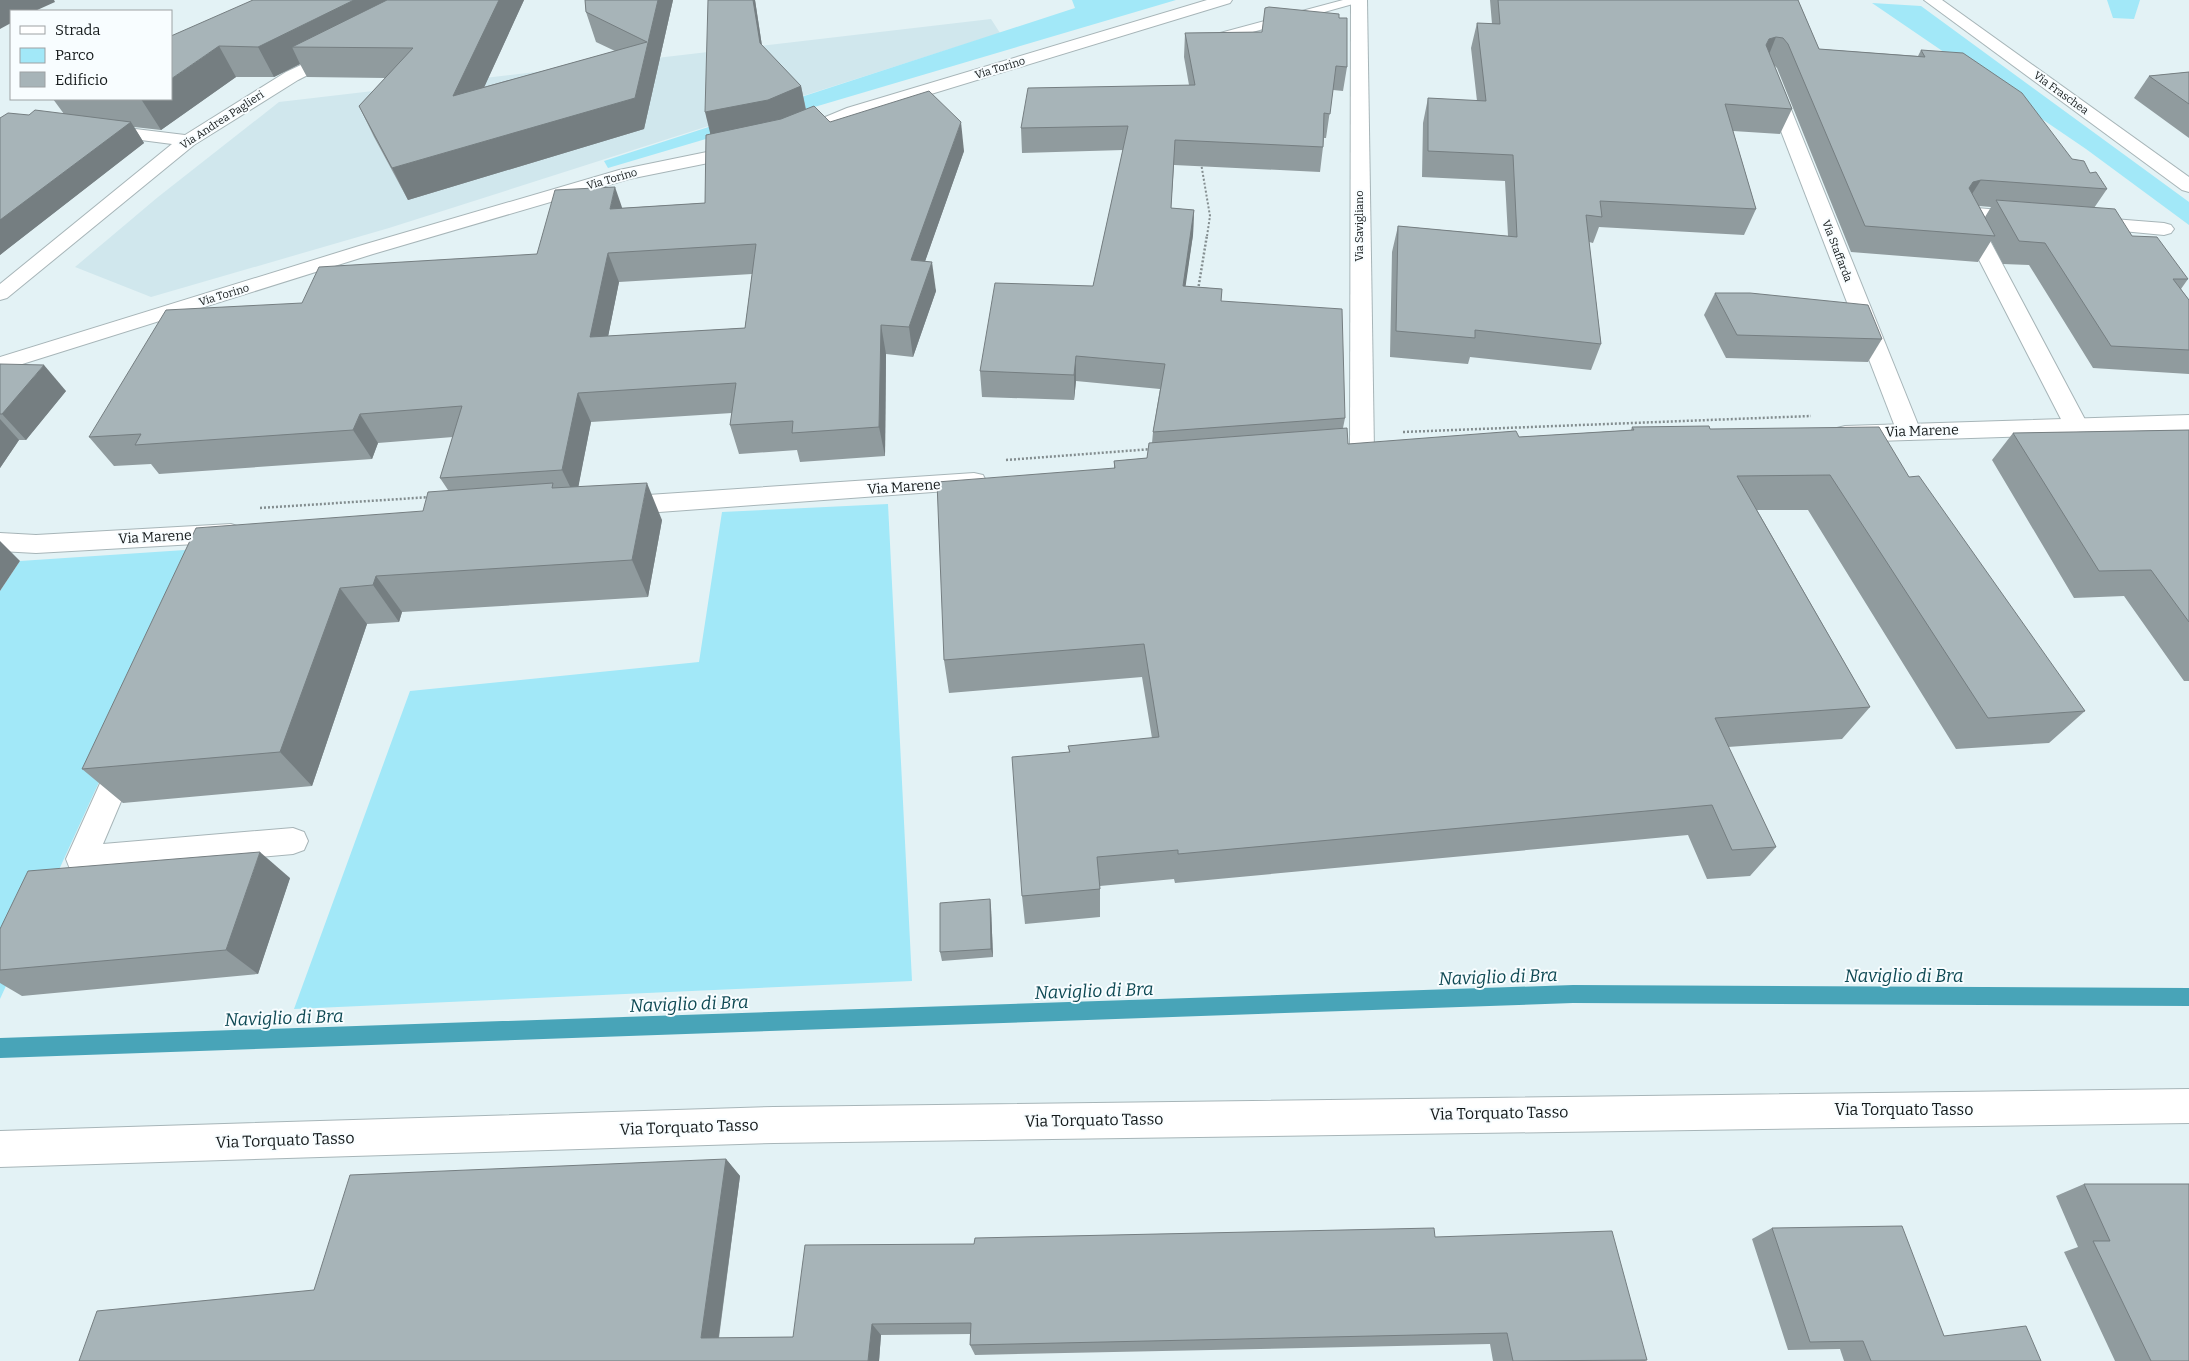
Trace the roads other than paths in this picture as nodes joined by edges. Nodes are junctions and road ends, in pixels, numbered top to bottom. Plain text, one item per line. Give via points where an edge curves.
1 (1224, 0) edge
2 (1357, 0) edge
3 (1932, 0) edge
4 (1202, 42) edge
5 (354, 44) edge
6 (1766, 69) edge
7 (82, 128) edge
8 (188, 141) junction
9 (781, 142) edge
10 (758, 147) edge
11 (2189, 186) edge
12 (2164, 229) dead end
13 (0, 294) edge
14 (0, 364) edge
15 (2189, 424) edge
16 (1816, 426) edge
17 (2078, 427) junction
18 (1909, 432) junction
19 (1361, 447) edge
20 (998, 470) road end
21 (595, 508) edge
22 (256, 520) road end
23 (226, 534) junction
24 (0, 542) edge
25 (214, 561) edge
26 (137, 732) edge
27 (293, 841) dead end
28 (2189, 1106) edge
29 (0, 1149) edge

1 - 9 street, Via Torino via 853,112
2 - 4 lane, Via Savigliano
2 - 19 street, Via Savigliano
3 - 11 street, Via Fraschea
5 - 8 street, Via Andrea Paglieri via 292,76
6 - 18 street, Via Staffarda
7 - 8 street
8 - 13 street, Via Andrea Paglieri
10 - 14 street, Via Torino via 626,174 366,250
12 - 17 street via 1965,213
15 - 17 street, Via Marene
16 - 18 street, Via Marene
17 - 18 street, Via Marene
20 - 21 street, Via Marene
22 - 23 street, Via Marene
23 - 24 street, Via Marene via 36,544
23 - 25 street
26 - 27 street via 81,859
28 - 29 street, Via Torquato Tasso via 774,1125

